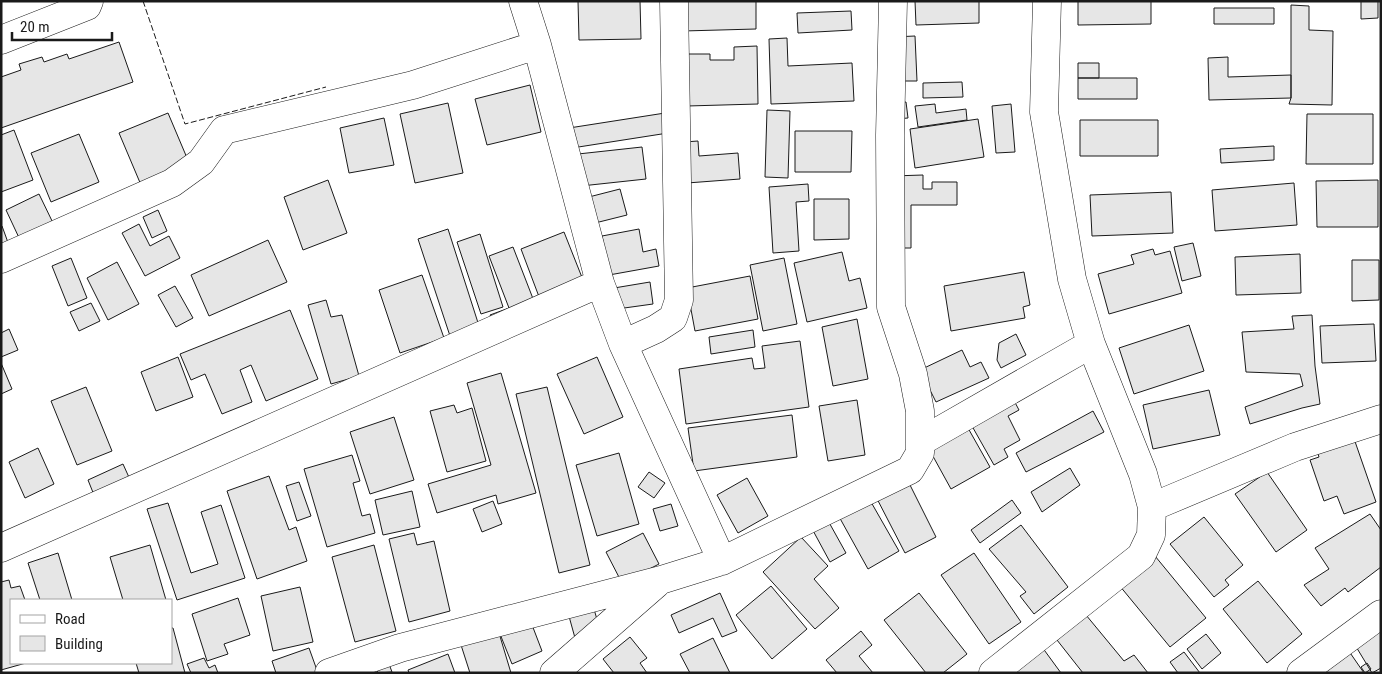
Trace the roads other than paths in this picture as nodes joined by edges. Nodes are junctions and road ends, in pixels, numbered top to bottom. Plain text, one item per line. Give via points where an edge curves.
1 (89, 1) edge
2 (523, 1) edge
3 (674, 1) edge
4 (893, 1) edge
5 (1047, 1) edge
6 (1, 40) edge
7 (537, 45) junction
8 (1, 259) edge
9 (600, 283) junction
10 (623, 344) junction
11 (1091, 344) junction
12 (1381, 419) edge
13 (920, 442) junction
14 (1152, 507) junction
15 (1, 548) edge
16 (722, 561) junction
17 (661, 580) junction
18 (1381, 614) edge
19 (329, 673) edge
20 (554, 673) edge
21 (993, 673) edge
22 (1301, 673) edge

1 - 6 street via 87,6
2 - 7 street
3 - 10 street via 679,300 672,318 656,330
4 - 13 street via 891,306 913,374 920,411
5 - 11 street via 1044,112 1072,280
7 - 8 street via 413,85 224,130 201,162 172,183
7 - 9 street
9 - 10 street
9 - 15 street
10 - 16 street
11 - 13 street
11 - 14 street via 1143,474
12 - 14 street via 1295,447
13 - 16 street via 920,453 910,470
14 - 21 street via 1151,535 1141,556
16 - 17 street
17 - 19 street via 400,648
17 - 20 street
18 - 22 street

